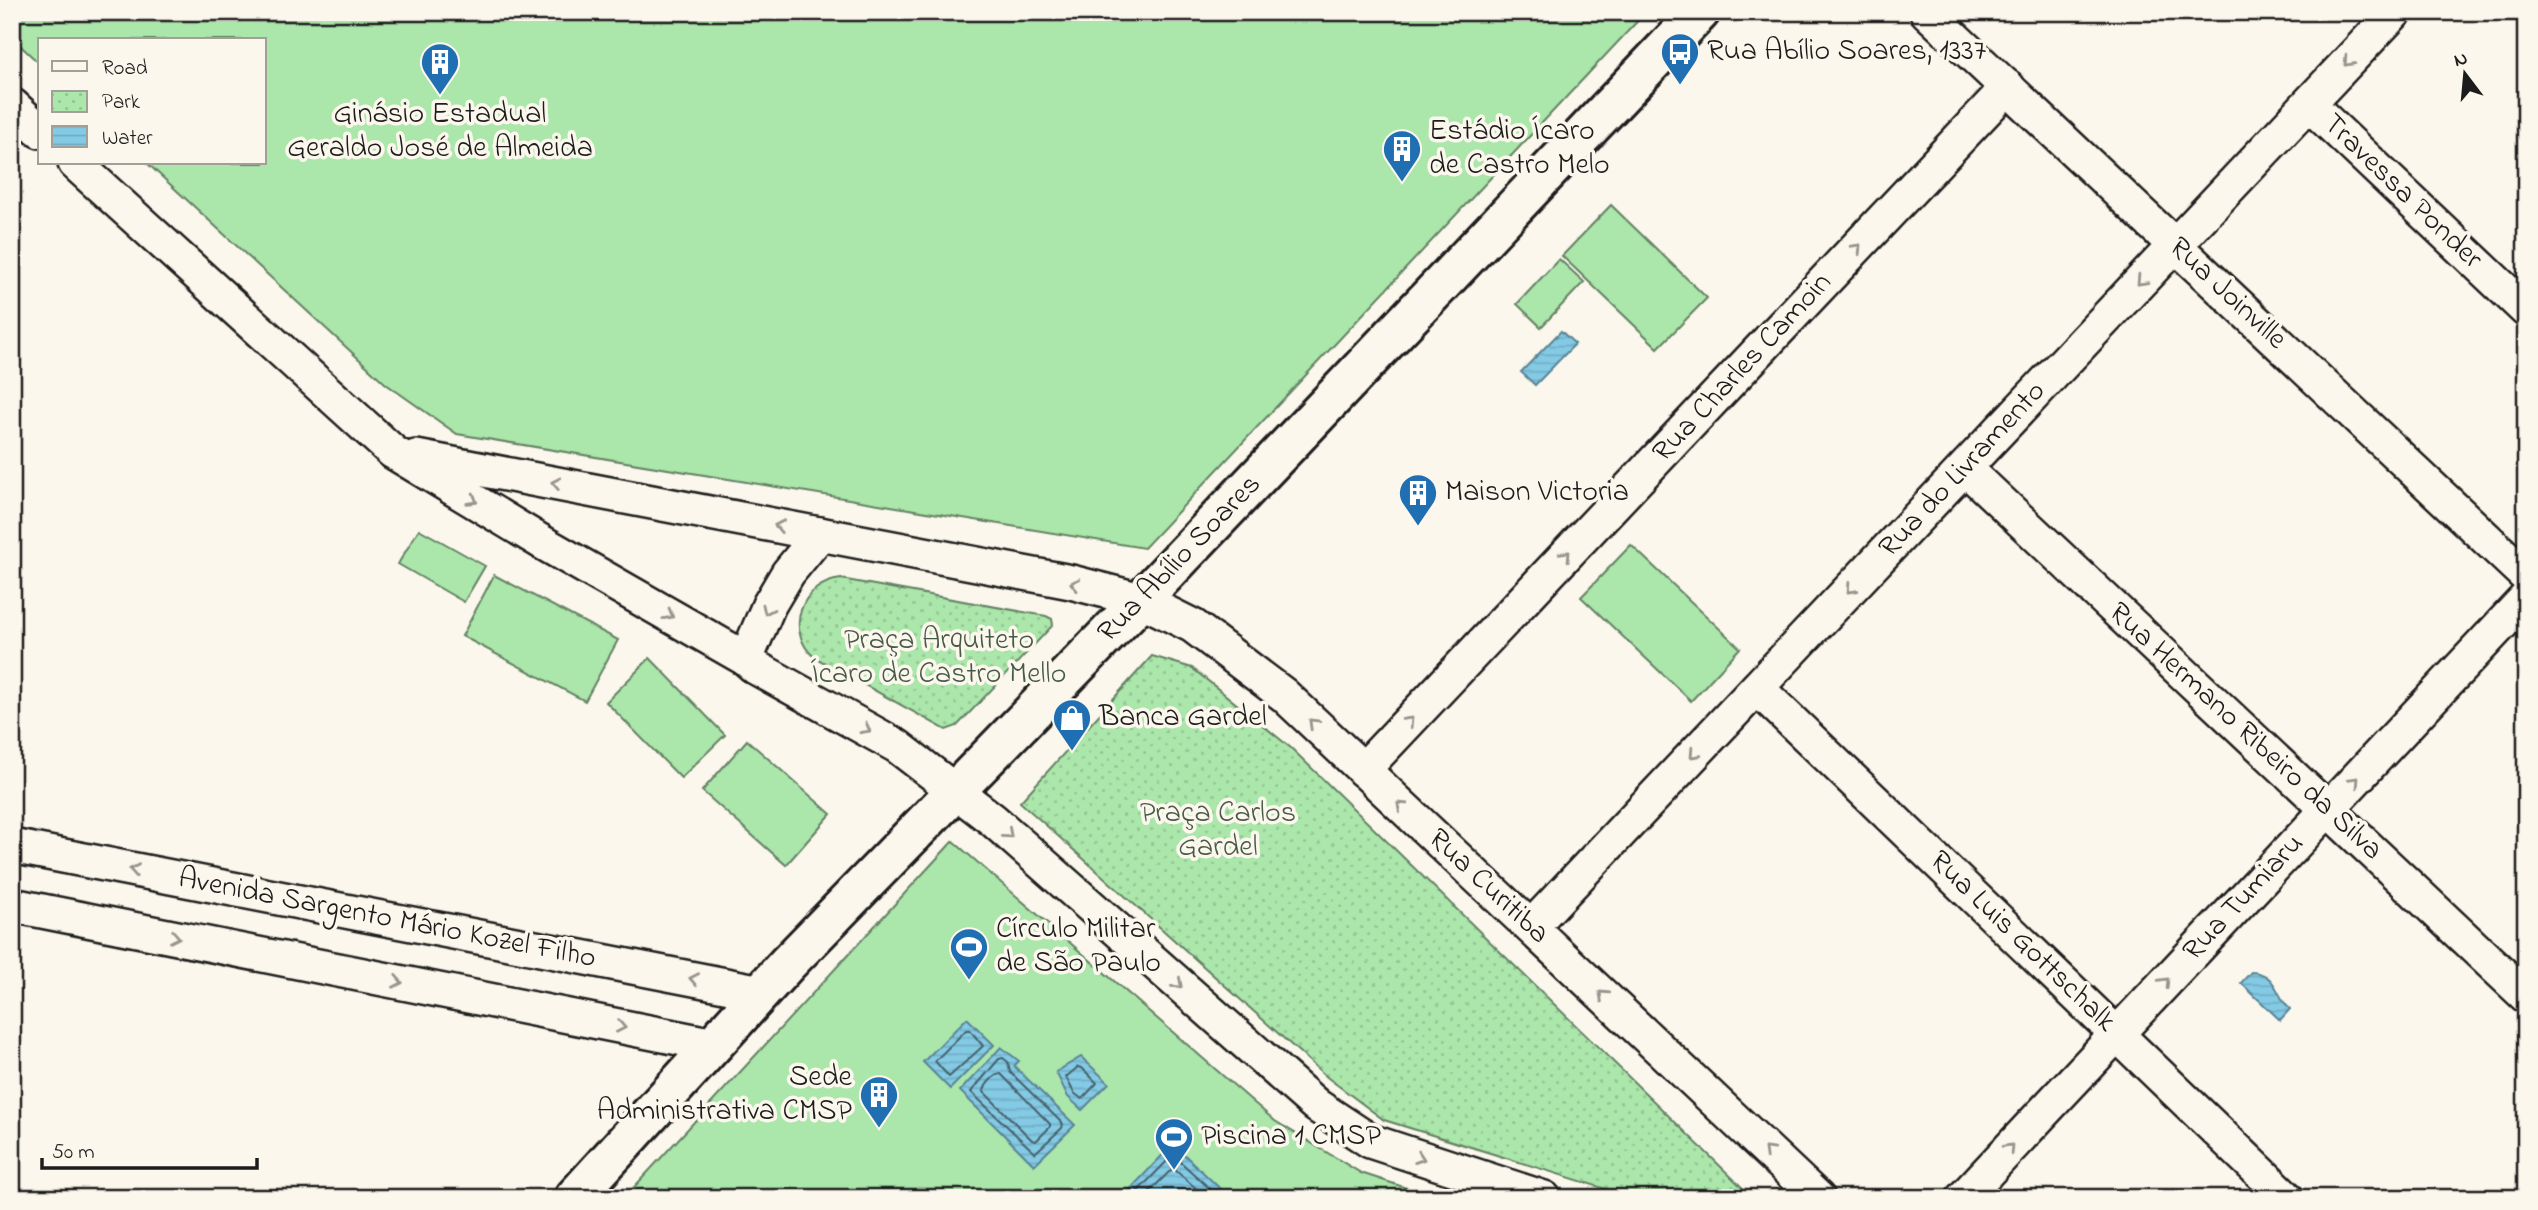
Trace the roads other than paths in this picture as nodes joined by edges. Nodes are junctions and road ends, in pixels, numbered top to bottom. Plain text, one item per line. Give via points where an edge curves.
1 (1700, 12) edge
2 (1927, 12) edge
3 (2395, 12) edge
4 (2008, 87) junction
5 (2309, 104) junction
6 (12, 106) edge
7 (38, 129) edge
8 (76, 164) edge
9 (2175, 245) junction
10 (2526, 310) edge
11 (393, 452) junction
12 (1965, 468) junction
13 (820, 534) junction
14 (2526, 576) edge
15 (2526, 598) edge
16 (1141, 600) junction
17 (747, 659) junction
18 (1757, 688) junction
19 (1363, 770) junction
20 (955, 791) junction
21 (2327, 810) junction
22 (12, 846) edge
23 (12, 905) edge
24 (1531, 927) junction
25 (761, 992) junction
26 (2526, 996) edge
27 (2117, 1034) junction
28 (714, 1045) junction
29 (574, 1198) edge
30 (1544, 1198) edge
31 (1818, 1198) edge
32 (1963, 1198) edge
33 (2287, 1198) edge

1 - 16 street, Rua Abílio Soares
2 - 4 street, Rua Joinville
3 -> 5 street, Rua do Livramento
4 - 9 street, Rua Joinville
19 -> 4 street, Rua Charles Camoin
5 - 9 street, Rua do Livramento
5 - 10 street, Travessa Ponder
6 - 7 street
8 - 11 street
9 -> 12 street, Rua do Livramento
9 - 14 street, Rua Joinville
13 -> 11 street, Rua Curitiba
11 -> 17 street
12 -> 18 street, Rua do Livramento
12 - 21 street, Rua Hermano Ribeiro da Silva
16 -> 13 street, Rua Curitiba via 1071,582
13 -> 17 street via 788,573
21 -> 15 street, Rua Tumiaru
19 -> 16 street, Rua Curitiba via 1284,695 1193,626
16 - 20 street, Rua Abílio Soares
17 -> 20 street via 897,746
18 -> 24 street, Rua do Livramento
18 - 27 street, Rua Luis Gottschalk
24 -> 19 street, Rua Curitiba
20 - 25 street, Rua Abílio Soares
20 -> 30 street via 1342,1124 1370,1141
21 - 26 street, Rua Hermano Ribeiro da Silva
27 -> 21 street, Rua Tumiaru
25 -> 22 street, Avenida Sargento Mário Kozel Filho
23 -> 28 street, Avenida Sargento Mário Kozel Filho
31 -> 24 street, Rua Curitiba
25 - 28 street, Rua Abílio Soares
32 -> 27 street, Rua Tumiaru
27 - 33 street, Rua Luis Gottschalk
28 - 29 street, Rua Abílio Soares

